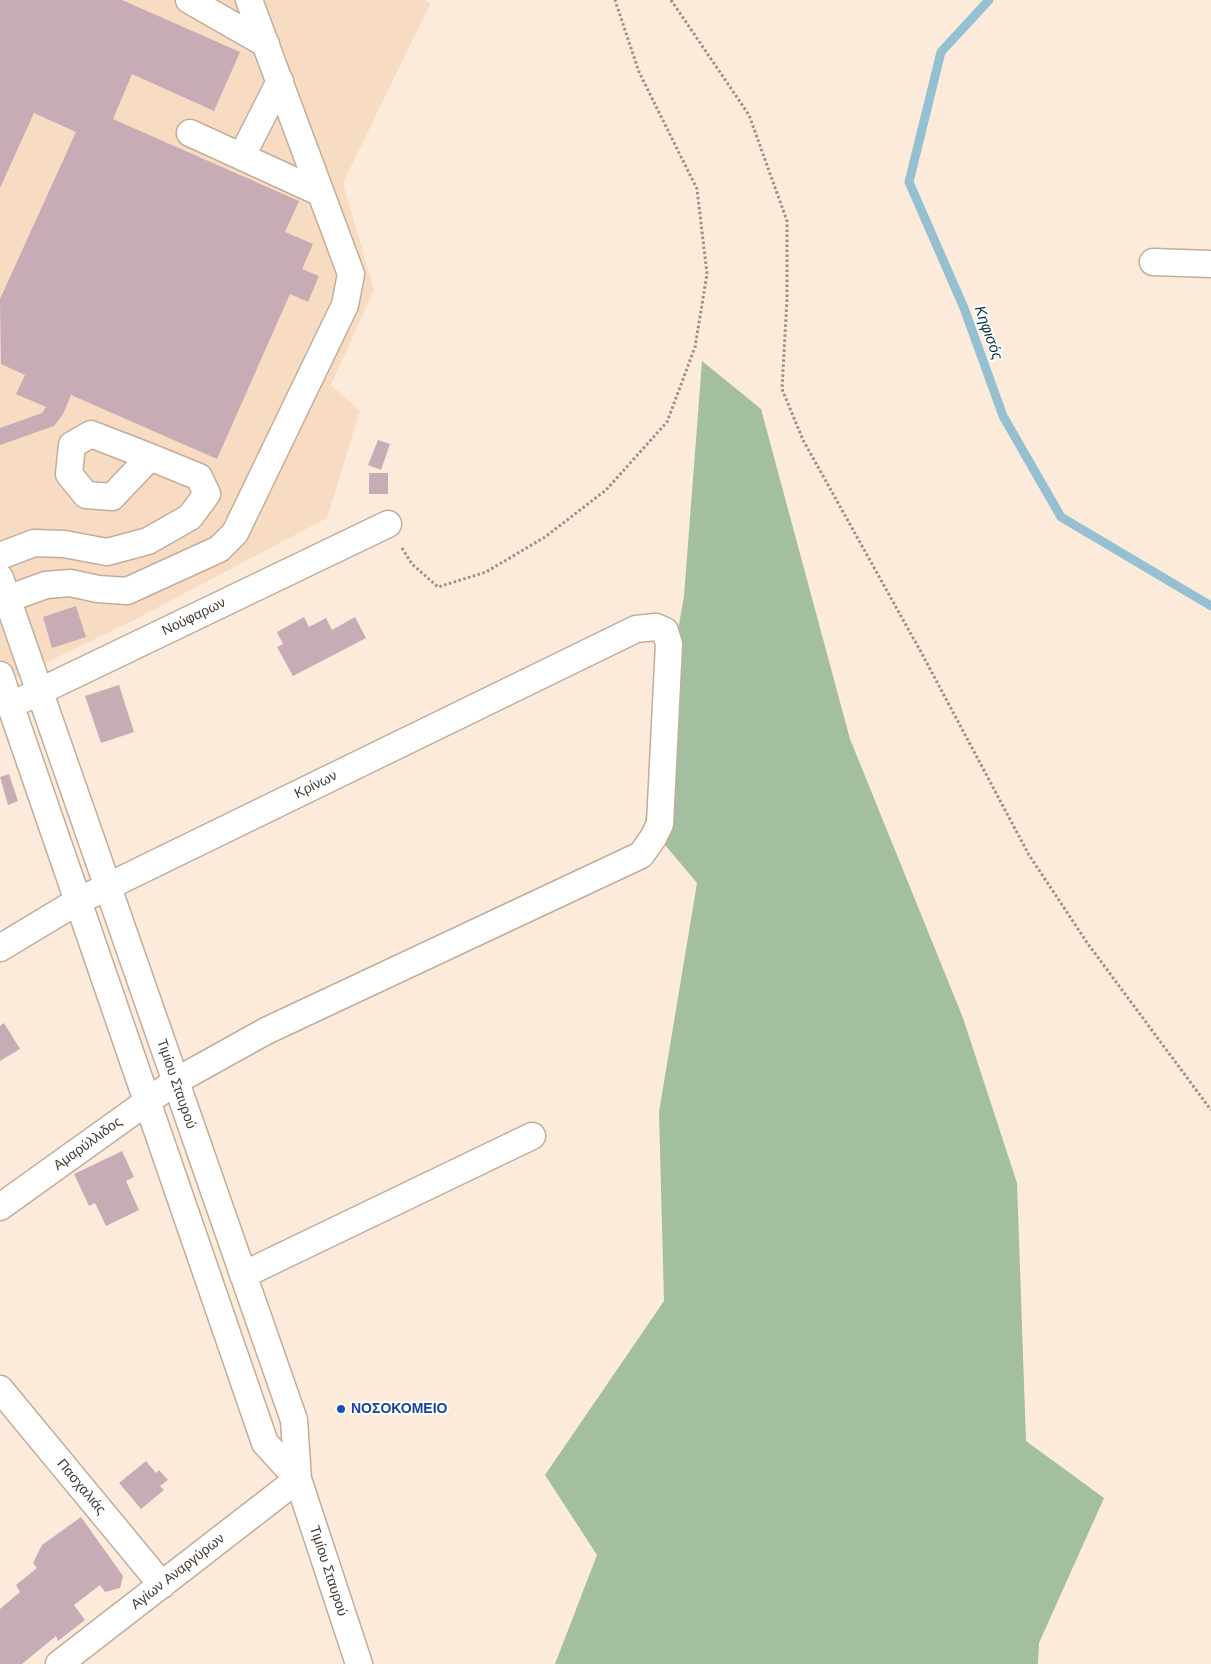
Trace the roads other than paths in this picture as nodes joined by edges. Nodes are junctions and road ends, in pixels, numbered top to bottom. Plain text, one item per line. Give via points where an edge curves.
1 (190, 0) edge
2 (249, 0) edge
3 (266, 44) junction
4 (280, 81) junction
5 (190, 133) dead end
6 (242, 156) junction
7 (321, 193) junction
8 (1154, 262) dead end
9 (1211, 264) edge
10 (150, 457) dead end
11 (388, 524) road end
12 (0, 556) edge
13 (2, 593) edge
14 (636, 629) joint
15 (0, 675) edge
16 (40, 692) junction
17 (6, 708) edge
18 (108, 887) junction
19 (78, 901) junction
20 (0, 948) edge
21 (176, 1081) junction
22 (148, 1101) junction
23 (532, 1136) dead end
24 (0, 1207) edge
25 (243, 1275) junction
26 (0, 1388) edge
27 (298, 1479) junction
28 (162, 1585) junction
29 (59, 1664) edge
30 (359, 1664) edge

1 - 3 street
2 - 3 street
3 - 4 street
4 - 6 street
4 - 7 street
5 - 6 street
6 - 7 street
7 - 13 street via 351,274 345,304 235,533 219,550 127,590 98,589 70,583
8 - 9 street
10 - 12 street via 199,477 207,494 190,517 148,541 107,552 64,544 34,543
11 - 16 street, Νούφαρων
13 - 16 street, Τιμίου Σταυρού
14 - 18 street, Κρίνων
14 - 21 street, Αμαρύλλιδος via 656,627 665,631 669,644 660,824 641,855 266,1031
15 - 17 street, Τιμίου Σταυρού
16 - 17 street, Νούφαρων
16 - 18 street, Τιμίου Σταυρού
17 - 19 street, Τιμίου Σταυρού
18 - 19 street, Κρίνων
18 - 21 street, Τιμίου Σταυρού
19 - 20 street, Κρίνων
19 - 22 street, Τιμίου Σταυρού
21 - 22 street, Αμαρύλλιδος
21 - 25 street, Τιμίου Σταυρού
22 - 24 street, Αμαρύλλιδος
22 - 27 street, Τιμίου Σταυρού via 265,1443
23 - 25 street
25 - 27 street, Τιμίου Σταυρού via 294,1420
26 - 28 street, Πασχαλιάς
27 - 28 street, Αγίων Αναργύρων
27 - 30 street, Τιμίου Σταυρού
28 - 29 street, Αγίων Αναργύρων

